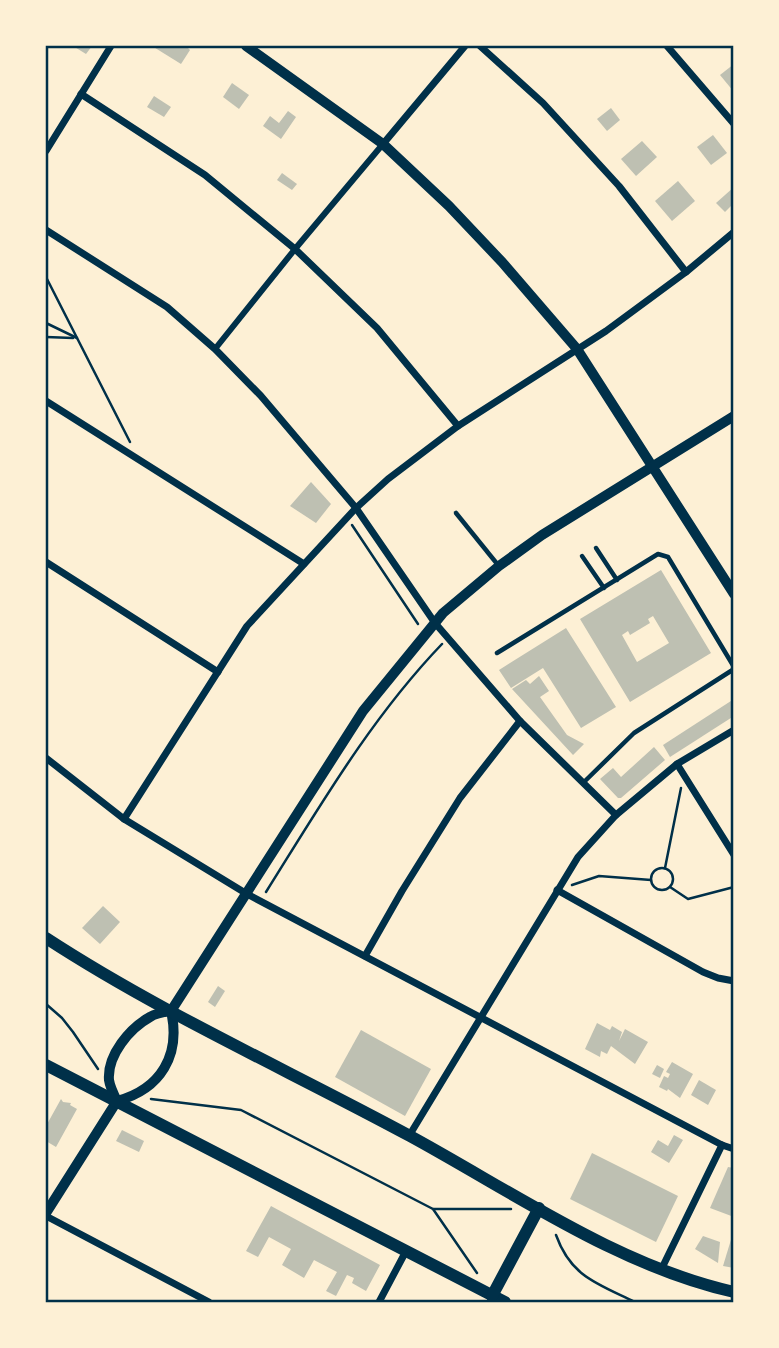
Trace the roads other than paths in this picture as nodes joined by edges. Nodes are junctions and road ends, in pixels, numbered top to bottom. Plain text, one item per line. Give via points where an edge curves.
1 (111, 46) edge
2 (246, 46) edge
3 (465, 46) edge
4 (480, 46) edge
5 (667, 46) edge
6 (81, 94) junction
7 (733, 124) edge
8 (383, 145) junction
9 (46, 151) edge
10 (46, 230) edge
11 (733, 232) edge
12 (295, 249) junction
13 (686, 272) junction
14 (215, 349) junction
15 (577, 349) junction
16 (46, 401) edge
17 (733, 415) edge
18 (458, 426) junction
19 (653, 467) junction
20 (356, 508) junction
21 (456, 513) dead end
22 (596, 548) dead end
23 (582, 556) dead end
24 (46, 562) edge
25 (304, 564) junction
26 (499, 566) junction
27 (729, 576) edge
28 (617, 580) junction
29 (604, 588) junction
30 (733, 594) edge
31 (435, 623) junction
32 (497, 653) dead end
33 (733, 668) edge
34 (218, 672) junction
35 (520, 721) junction
36 (733, 730) edge
37 (46, 758) edge
38 (677, 764) junction
39 (583, 783) junction
40 (616, 816) junction
41 (124, 819) junction
42 (733, 855) edge
43 (557, 890) junction
44 (247, 894) junction
45 (46, 938) edge
46 (365, 956) junction
47 (733, 981) edge
48 (171, 1011) junction
49 (480, 1017) junction
50 (46, 1065) edge
51 (117, 1101) junction
52 (409, 1136) junction
53 (722, 1145) junction
54 (733, 1149) edge
55 (540, 1208) junction
56 (46, 1215) edge
57 (405, 1253) junction
58 (660, 1271) junction
59 (733, 1292) edge
60 (492, 1296) junction
61 (209, 1303) edge
62 (379, 1303) edge
63 (505, 1303) edge

1 - 6 street
2 - 8 street
3 - 8 street
4 - 13 street via 543,103 620,186
5 - 7 street
6 - 9 street
6 - 12 street via 205,175
8 - 12 street
8 - 15 street via 493,252
10 - 14 street via 167,307
11 - 13 street
12 - 14 street
12 - 18 street via 377,328
13 - 15 street
14 - 20 street
15 - 18 street
15 - 19 street
16 - 25 street
17 - 19 street
18 - 20 street
19 - 26 street
19 - 27 street
20 - 25 street
20 - 31 street
21 - 26 lane
22 - 28 lane
23 - 29 lane
24 - 34 street
25 - 34 street via 247,626
26 - 31 street
27 - 30 street
28 - 29 lane
28 - 33 lane via 658,554 668,557
29 - 32 lane
31 - 35 street
31 - 44 street via 363,710
33 - 39 lane via 634,733
34 - 41 street
35 - 39 street
35 - 46 street via 460,799
36 - 38 street
37 - 41 street
38 - 40 street
38 - 42 street
39 - 40 street
40 - 43 street via 578,857
41 - 44 street
43 - 47 street via 703,972
43 - 49 street
44 - 46 street
44 - 48 street
45 - 48 main road
46 - 49 street
48 - 51 street via 176,1030 170,1056 155,1080 136,1096
48 - 51 street via 153,1015 131,1031 114,1057 109,1081
48 - 52 main road
49 - 52 street
49 - 53 street
50 - 51 main road
51 - 56 street
51 - 57 main road
52 - 55 main road
53 - 54 street
53 - 58 street
55 - 58 main road
55 - 60 main road
56 - 61 street
57 - 60 main road
57 - 62 street
58 - 59 main road
60 - 63 main road

